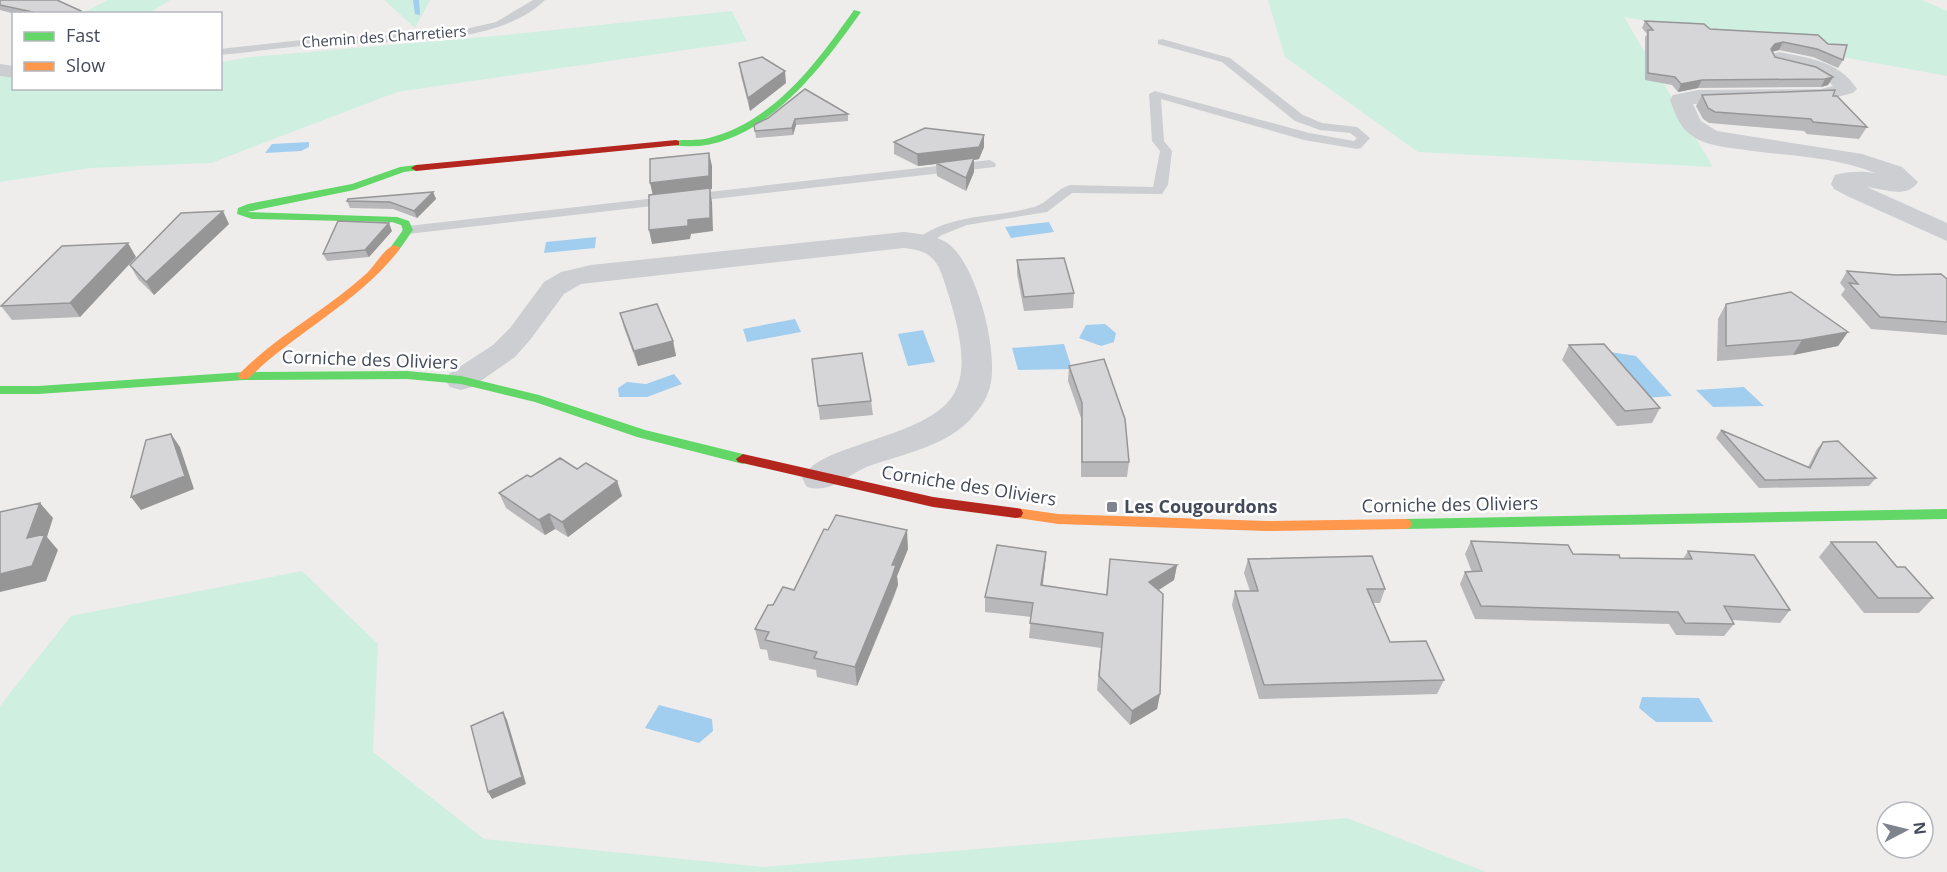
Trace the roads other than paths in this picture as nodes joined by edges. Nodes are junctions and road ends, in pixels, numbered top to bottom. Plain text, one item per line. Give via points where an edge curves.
1 (540, 0) edge
2 (857, 12) dead end
3 (1162, 42) dead end
4 (222, 52) edge
5 (1779, 58) edge
6 (990, 164) dead end
7 (408, 230) junction
8 (1947, 233) edge
9 (923, 241) junction
10 (244, 376) junction
11 (461, 380) junction
12 (0, 390) edge
13 (819, 478) junction
14 (1947, 514) edge

1 - 4 lane, Chemin des Charretiers via 499,24 457,34 311,42
2 - 7 street via 794,92 757,121 712,140 403,169 354,187 242,210 242,214 252,216 393,219 405,223
3 - 9 lane via 1226,60 1299,118 1320,126 1353,130 1364,138 1357,146 1308,137 1155,94 1158,141 1166,151 1157,191 1070,189 1042,210 957,222
5 - 8 street via 1820,68 1843,81 1846,89 1821,95 1698,96 1681,100 1693,125 1717,138 1876,163 1899,174 1906,182 1900,185 1860,178 1844,180 1843,184
6 - 7 lane
7 - 10 street via 379,267 344,298 262,356
9 - 11 street via 571,278 554,288 504,351
9 - 13 street via 943,250 964,298 975,338 977,369 970,398 950,420 910,440 852,460
10 - 11 street, Corniche des Oliviers via 407,375
10 - 12 street, Corniche des Oliviers
11 - 13 street, Corniche des Oliviers via 539,399 642,434
13 - 14 street, Corniche des Oliviers via 998,512 1136,523 1267,526

